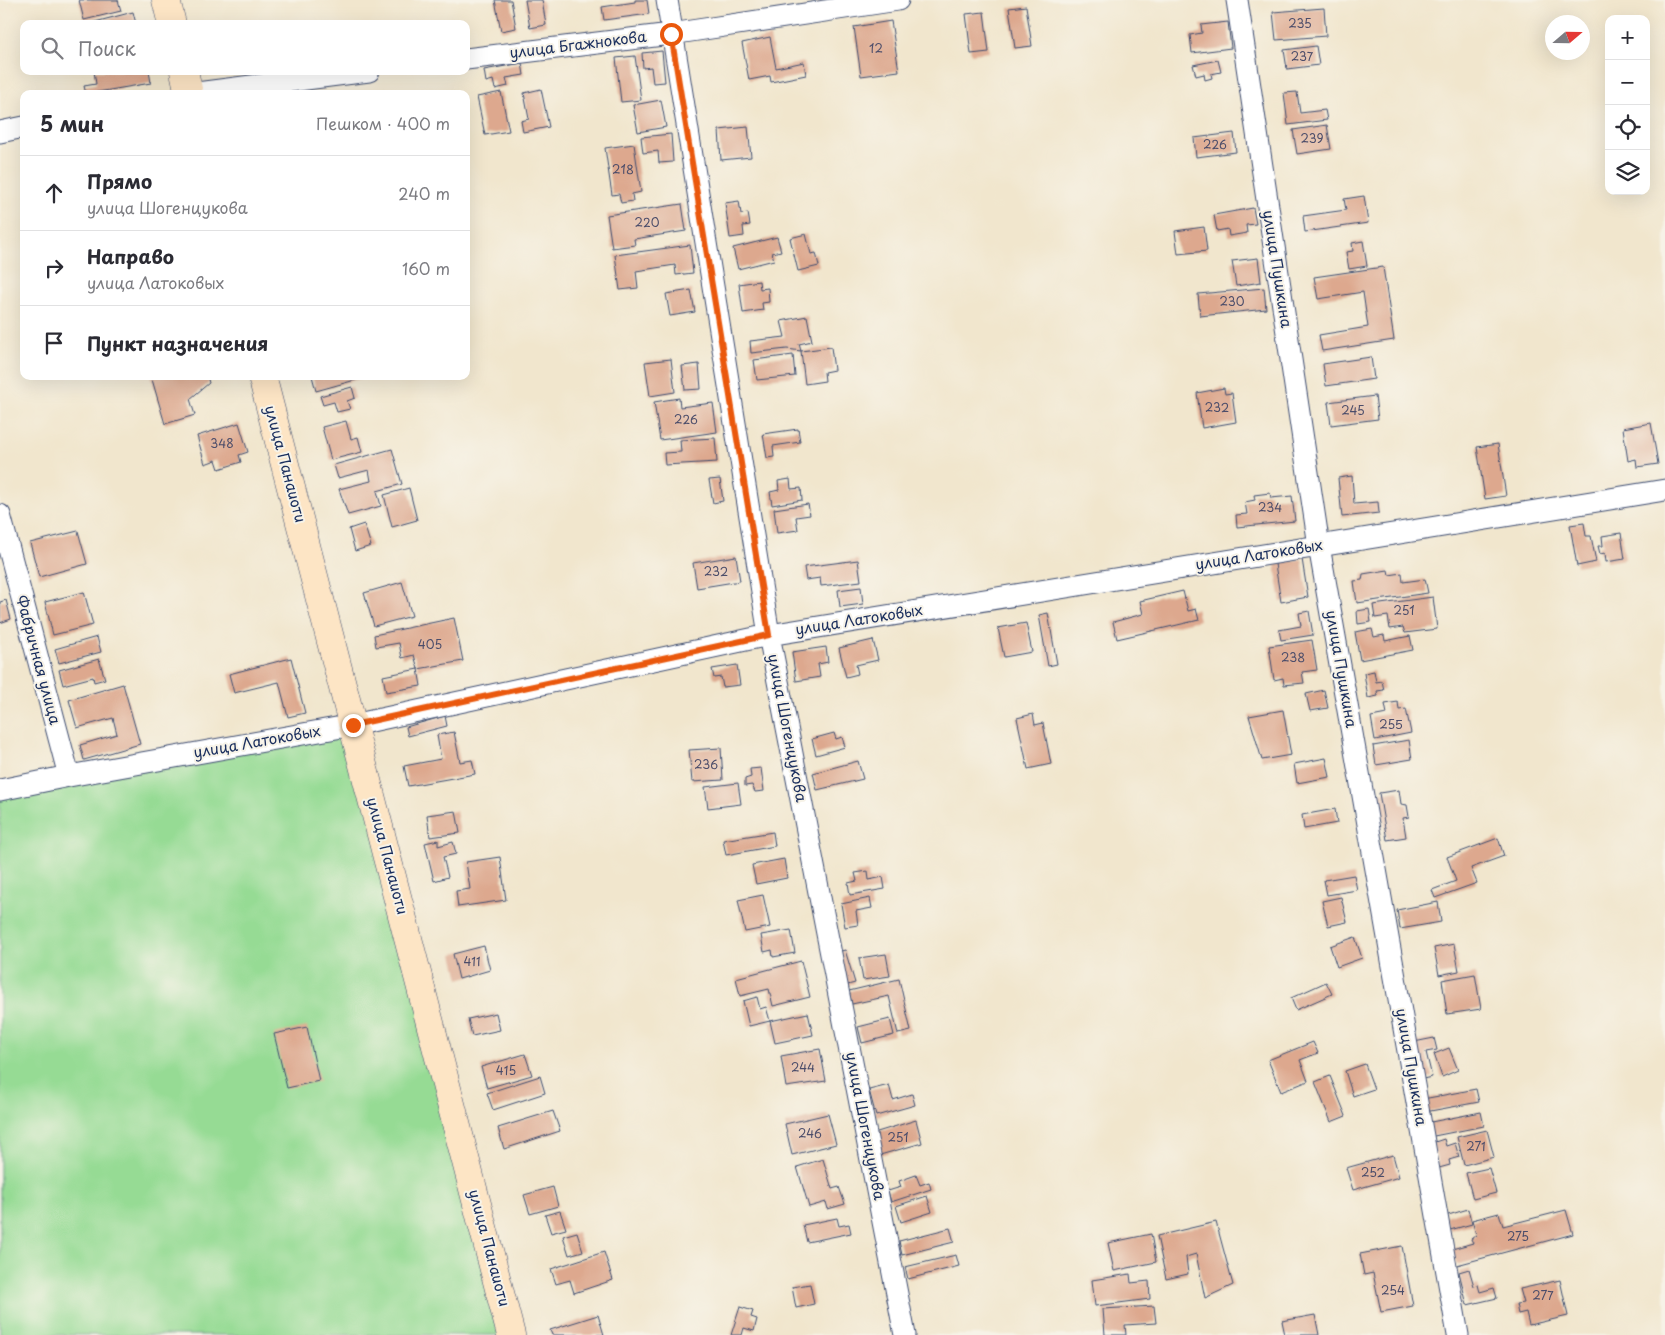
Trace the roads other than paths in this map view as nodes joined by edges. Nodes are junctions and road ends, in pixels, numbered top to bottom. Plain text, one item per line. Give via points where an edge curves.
1 (166, 0) edge
2 (667, 0) edge
3 (898, 0) edge
4 (1237, 0) edge
5 (171, 20) edge
6 (671, 34) junction
7 (470, 59) edge
8 (185, 75) edge
9 (338, 75) edge
10 (188, 90) edge
11 (220, 90) edge
12 (20, 128) edge
13 (0, 132) edge
14 (263, 380) edge
15 (1665, 490) edge
16 (0, 515) edge
17 (1319, 546) junction
18 (769, 635) junction
19 (353, 725) junction
20 (69, 776) junction
21 (0, 790) edge
22 (511, 1335) edge
23 (905, 1335) edge
24 (1458, 1335) edge

1 - 5 street
2 - 6 street, улица Шогенцукова
3 - 6 street, улица Бгажнокова
4 - 17 street, улица Пушкина
6 - 7 street, улица Бгажнокова
6 - 18 street, улица Шогенцукова
8 - 10 street
9 - 11 street
12 - 13 street
14 - 19 street, улица Панаиоти
15 - 17 street, улица Латоковых
16 - 20 street, Фабричная улица
17 - 18 street, улица Латоковых
17 - 24 street, улица Пушкина
18 - 19 street, улица Латоковых
18 - 23 street, улица Шогенцукова
19 - 20 street, улица Латоковых
19 - 22 street, улица Панаиоти
20 - 21 street, улица Латоковых

